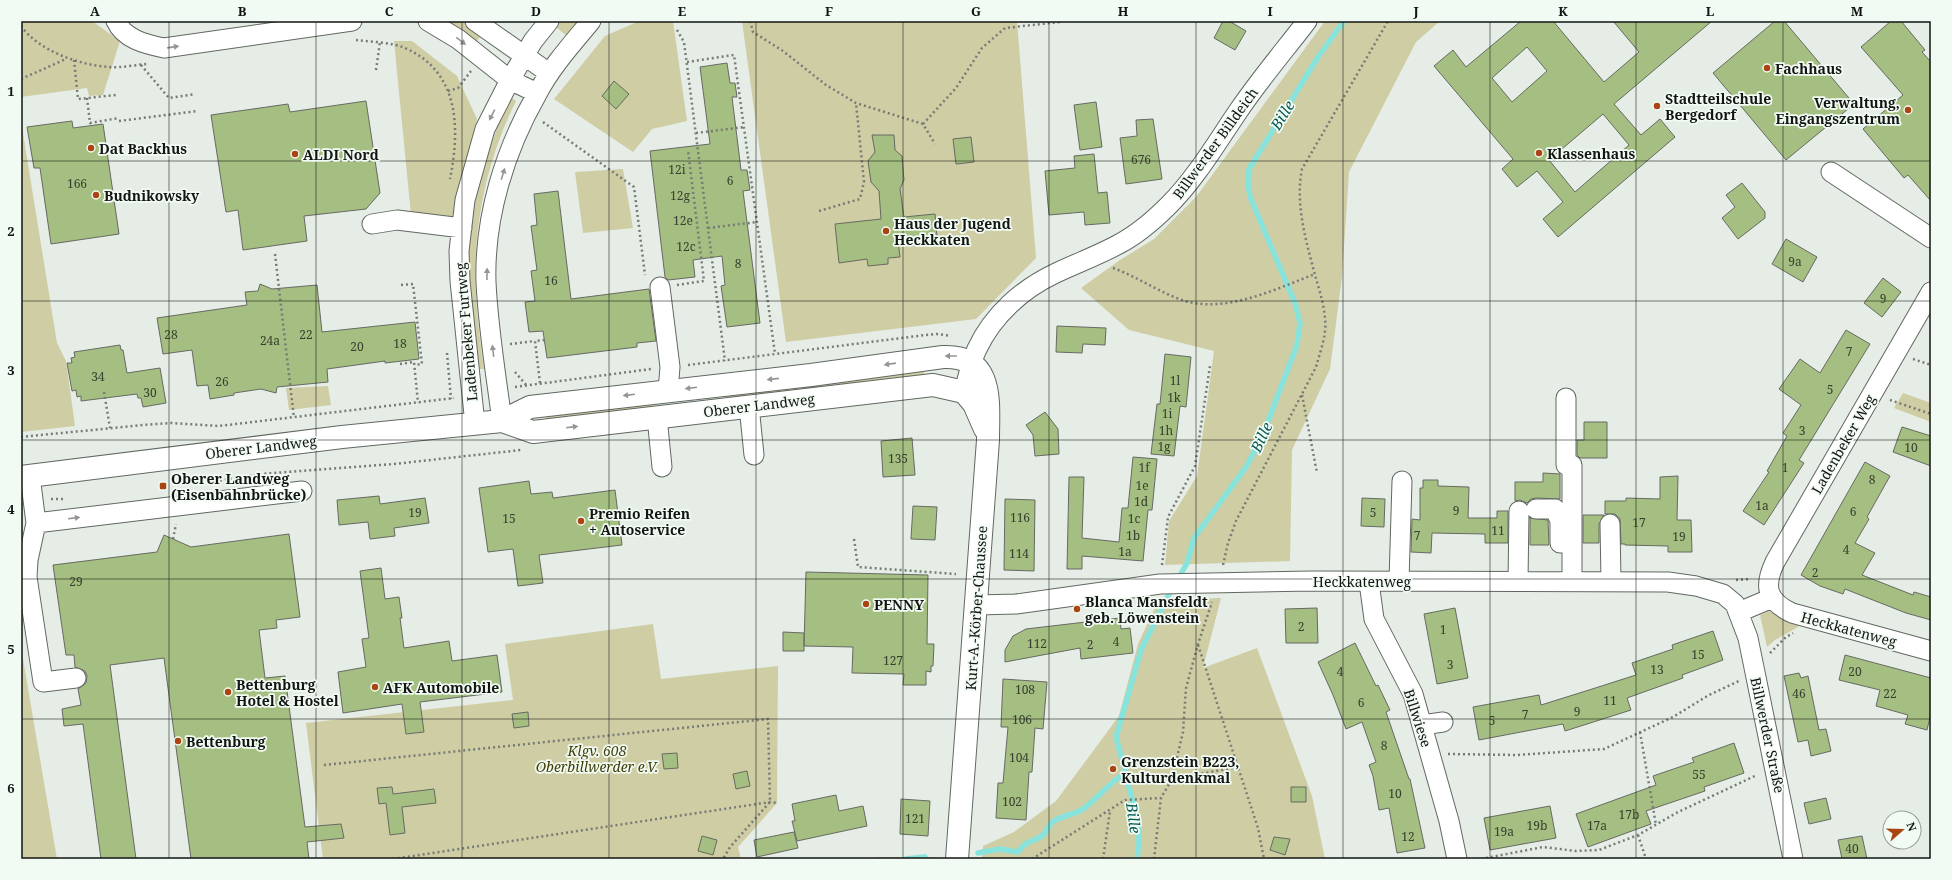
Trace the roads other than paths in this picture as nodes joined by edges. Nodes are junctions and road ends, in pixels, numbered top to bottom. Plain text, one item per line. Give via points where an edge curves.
1 (352, 21) edge
2 (428, 21) edge
3 (475, 21) edge
4 (549, 21) edge
5 (591, 21) edge
6 (1307, 21) edge
7 (115, 22) edge
8 (525, 55) junction
9 (550, 73) junction
10 (510, 80) junction
11 (537, 93) junction
12 (1831, 172) dead end
13 (372, 224) dead end
14 (462, 228) junction
15 (1931, 238) edge
16 (660, 287) road end
17 (1931, 292) edge
18 (972, 362) junction
19 (811, 374) junction
20 (668, 391) junction
21 (964, 392) junction
22 (1566, 398) dead end
23 (798, 401) junction
24 (749, 406) junction
25 (657, 417) junction
26 (502, 421) junction
27 (475, 424) junction
28 (988, 440) junction
29 (754, 455) dead end
30 (662, 467) dead end
31 (26, 476) edge
32 (1402, 481) dead end
33 (302, 491) dead end
34 (36, 523) junction
35 (1610, 524) dead end
36 (1399, 581) junction
37 (1518, 581) junction
38 (1566, 581) junction
39 (1611, 581) junction
40 (1369, 582) junction
41 (1772, 598) junction
42 (977, 605) junction
43 (1739, 612) junction
44 (1931, 651) edge
45 (76, 678) dead end
46 (1444, 722) dead end
47 (1422, 725) junction
48 (957, 859) edge
49 (1457, 859) edge
50 (1793, 859) edge

7 -> 1 street via 123,32 135,40 164,48
2 -> 10 street via 458,39
3 - 8 street
4 - 8 street, Ladenbeker Furtweg
5 - 9 street, Ladenbeker Furtweg
6 - 18 street, Billwerder Billdeich via 1170,204 1144,228 1120,244 1034,285 1013,301 991,325
8 - 9 street
8 - 10 street, Ladenbeker Furtweg
9 - 11 street, Ladenbeker Furtweg
10 - 11 street
10 -> 14 street, Ladenbeker Furtweg via 485,129 465,200
26 -> 11 street, Ladenbeker Furtweg via 488,313 486,281 490,229 493,205 512,144
12 - 15 street
13 - 14 street via 397,220
14 - 27 street, Ladenbeker Furtweg via 459,251 460,280
16 - 20 street via 670,367
17 - 41 street, Ladenbeker Weg via 1775,562 1768,580
18 -> 19 main road, Oberer Landweg via 956,356 943,356
18 - 21 street, Billwerder Billdeich
18 - 28 main road, Kurt-A.-Körber-Chaussee via 985,382 988,398
19 -> 20 main road, Oberer Landweg
19 - 23 main road via 811,389
20 - 25 main road
20 -> 26 main road, Oberer Landweg via 530,407
21 - 23 main road, Oberer Landweg via 933,386
21 - 28 main road via 979,413
22 - 38 street via 1566,465 1572,466
23 - 24 main road, Oberer Landweg
24 - 25 main road, Oberer Landweg
24 - 29 street
26 -> 25 main road, Oberer Landweg via 533,432
25 - 30 street
26 - 27 main road, Oberer Landweg
27 - 31 main road, Oberer Landweg via 342,437
28 - 42 main road, Kurt-A.-Körber-Chaussee
31 - 34 street
32 - 36 street
34 -> 33 street
34 - 45 street via 27,577 43,682
35 - 39 street
36 - 37 street, Heckkatenweg
36 - 40 street, Heckkatenweg
37 - 38 street, Heckkatenweg
37 - 38 street via 1527,510 1554,509 1560,520
38 - 39 street, Heckkatenweg
39 - 43 street, Heckkatenweg via 1668,582 1716,590 1730,599
40 - 42 street, Heckkatenweg via 1160,584 1016,604
40 - 47 street, Billwiese via 1374,619 1413,694
41 - 43 street
41 - 44 street, Heckkatenweg via 1784,609
42 - 48 main road, Kurt-A.-Körber-Chaussee
43 - 50 street, Billwerder Straße via 1748,638
46 - 47 street
47 - 49 street, Billwiese

